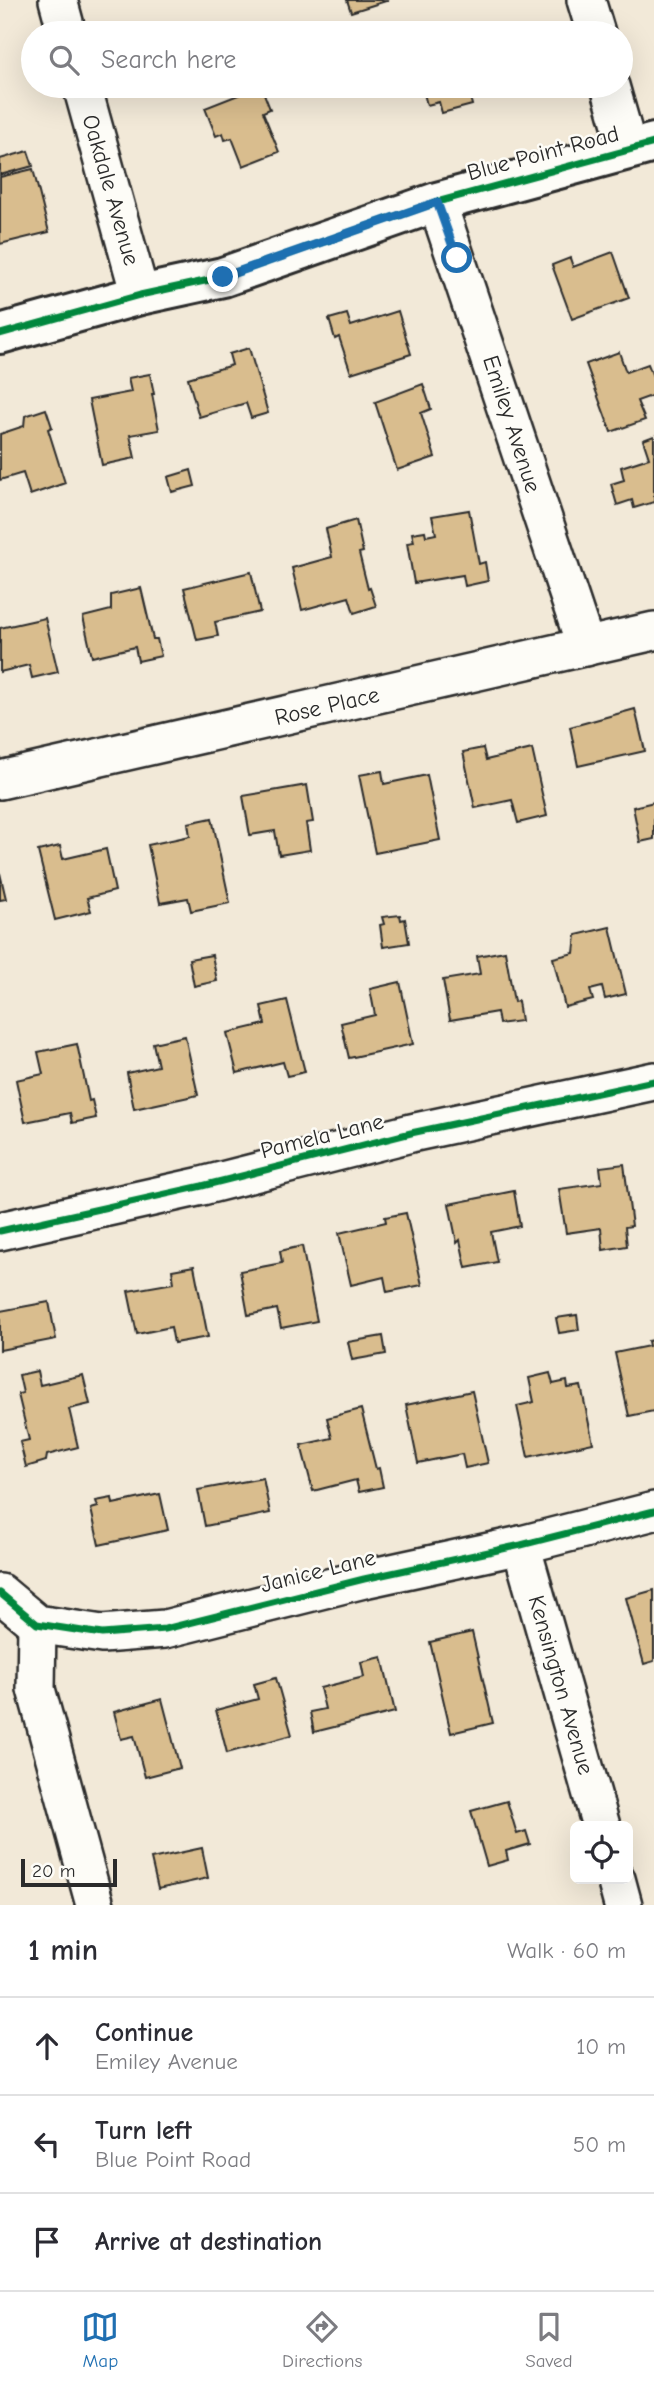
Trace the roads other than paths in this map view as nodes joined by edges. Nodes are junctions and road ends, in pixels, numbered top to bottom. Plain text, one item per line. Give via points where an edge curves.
1 (58, 0) edge
2 (586, 0) edge
3 (64, 21) edge
4 (592, 21) edge
5 (85, 98) edge
6 (616, 98) edge
7 (641, 146) edge
8 (437, 202) junction
9 (140, 295) junction
10 (0, 334) edge
11 (654, 631) edge
12 (586, 647) junction
13 (0, 780) edge
14 (654, 1081) edge
15 (0, 1231) edge
16 (654, 1511) edge
17 (521, 1545) junction
18 (0, 1593) edge
19 (37, 1624) junction
20 (600, 1821) edge
21 (617, 1884) edge
22 (95, 1905) edge
23 (623, 1905) edge

1 - 3 street
2 - 4 street
5 - 9 street, Oakdale Avenue
6 - 7 street
7 - 8 street, Blue Point Road
8 - 9 street, Blue Point Road via 223,277
8 - 12 street, Emiley Avenue
9 - 10 street, Blue Point Road
11 - 12 street, Rose Place
12 - 13 street, Rose Place
14 - 15 street, Pamela Lane via 411,1133
16 - 17 street, Janice Lane
17 - 19 street, Janice Lane via 165,1629 102,1634
17 - 20 street, Kensington Avenue
18 - 19 street
19 - 22 street via 36,1689
21 - 23 street

